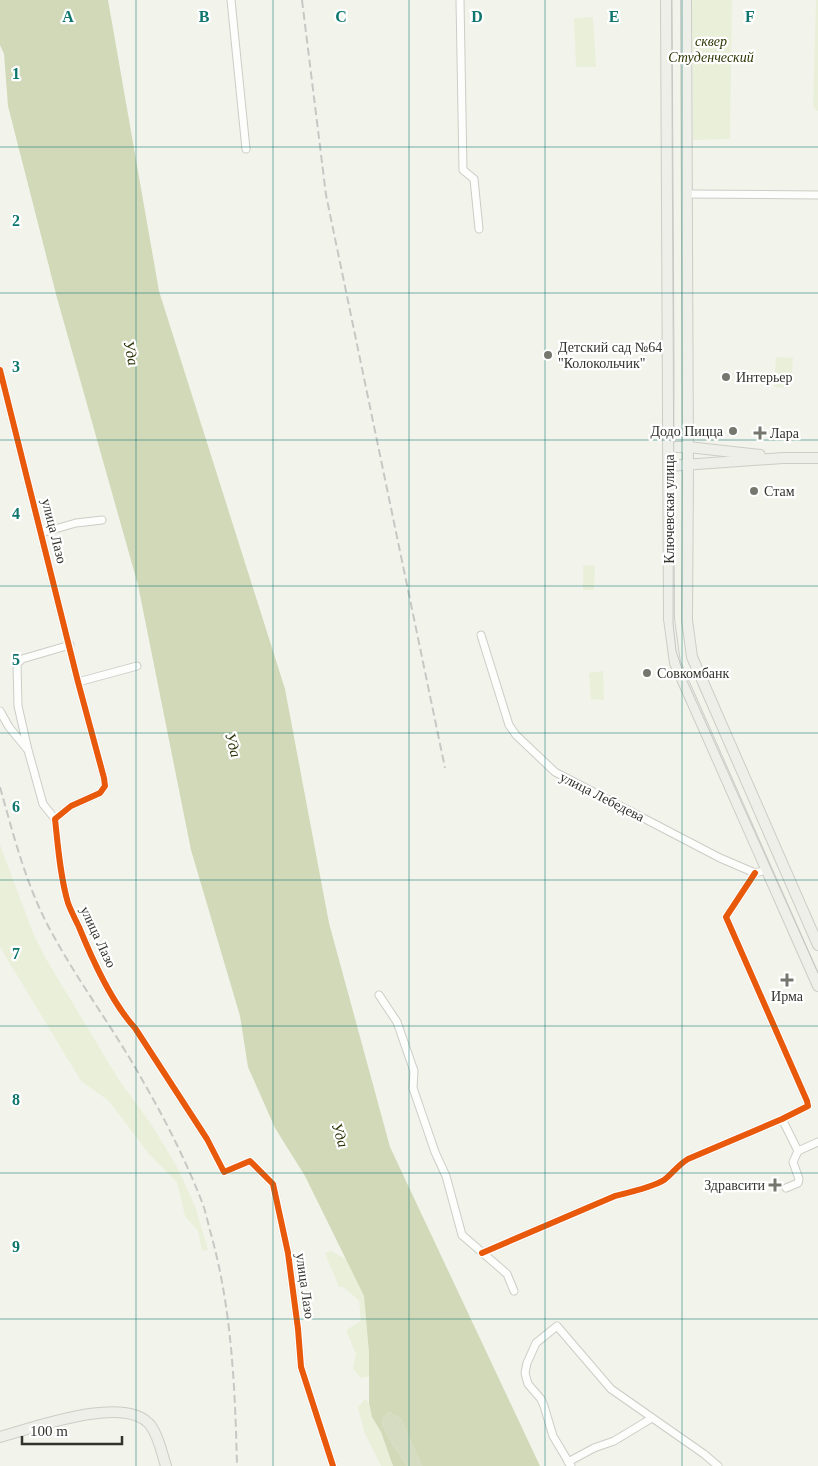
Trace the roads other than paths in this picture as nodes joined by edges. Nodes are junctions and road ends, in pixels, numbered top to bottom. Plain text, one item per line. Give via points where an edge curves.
1 (231, 0) edge
2 (460, 0) edge
3 (666, 0) edge
4 (686, 0) edge
5 (246, 150) dead end
6 (687, 194) junction
7 (818, 195) edge
8 (479, 229) dead end
9 (0, 370) edge
10 (1, 379) edge
11 (668, 447) junction
12 (688, 447) junction
13 (783, 458) junction
14 (818, 458) edge
15 (669, 466) junction
16 (688, 466) junction
17 (102, 520) dead end
18 (41, 533) junction
19 (480, 635) dead end
20 (70, 645) junction
21 (137, 666) dead end
22 (78, 682) junction
23 (0, 711) edge
24 (28, 750) junction
25 (55, 819) junction
26 (766, 870) junction
27 (755, 873) junction
28 (818, 945) edge
29 (818, 986) edge
30 (379, 995) dead end
31 (782, 1119) junction
32 (818, 1142) edge
33 (798, 1151) junction
34 (786, 1188) dead end
35 (482, 1253) junction
36 (514, 1291) dead end
37 (652, 1418) junction
38 (0, 1437) edge
39 (570, 1464) edge
40 (166, 1466) edge
41 (333, 1466) edge
42 (718, 1466) edge

1 - 5 street
2 - 8 street via 463,170 474,180
3 - 11 main road, Ключевская улица
4 - 6 main road, Ключевская улица
6 - 7 street
6 - 12 main road, Ключевская улица
9 - 10 street, улица Лазо
10 - 18 street, улица Лазо
11 - 12 main road
11 - 15 main road, Ключевская улица
12 - 13 main road
12 - 16 main road, Ключевская улица
13 - 14 main road
13 - 16 main road
15 - 16 main road
15 - 26 main road, Ключевская улица via 669,627 674,663
16 - 28 main road, Ключевская улица via 687,620 692,658
17 - 18 street
18 - 20 street, улица Лазо
19 - 27 street, улица Лебедева via 509,725 555,772
20 - 22 street, улица Лазо
20 - 24 street via 22,659 17,664 18,706
21 - 22 street
22 - 25 street, улица Лазо via 105,786 100,793 71,806
23 - 24 street
24 - 25 street via 43,804
25 - 41 street, улица Лазо via 68,903 119,1006 202,1131 224,1172 250,1161 273,1184 288,1253 301,1367
26 - 27 street
26 - 29 main road, Ключевская улица
27 - 31 street via 726,917 807,1101 808,1106 804,1109
30 - 35 street via 397,1022 414,1072 412,1088 446,1176 462,1235
31 - 33 street
31 - 35 street via 688,1159 664,1180 615,1196
32 - 33 street
33 - 34 street via 793,1162 799,1179
35 - 36 street via 507,1274
37 - 39 street
37 - 39 street via 611,1389 557,1326 536,1343 525,1374 528,1384 541,1399 553,1436
37 - 42 street
38 - 40 main road via 91,1412 128,1414 142,1417 152,1426

